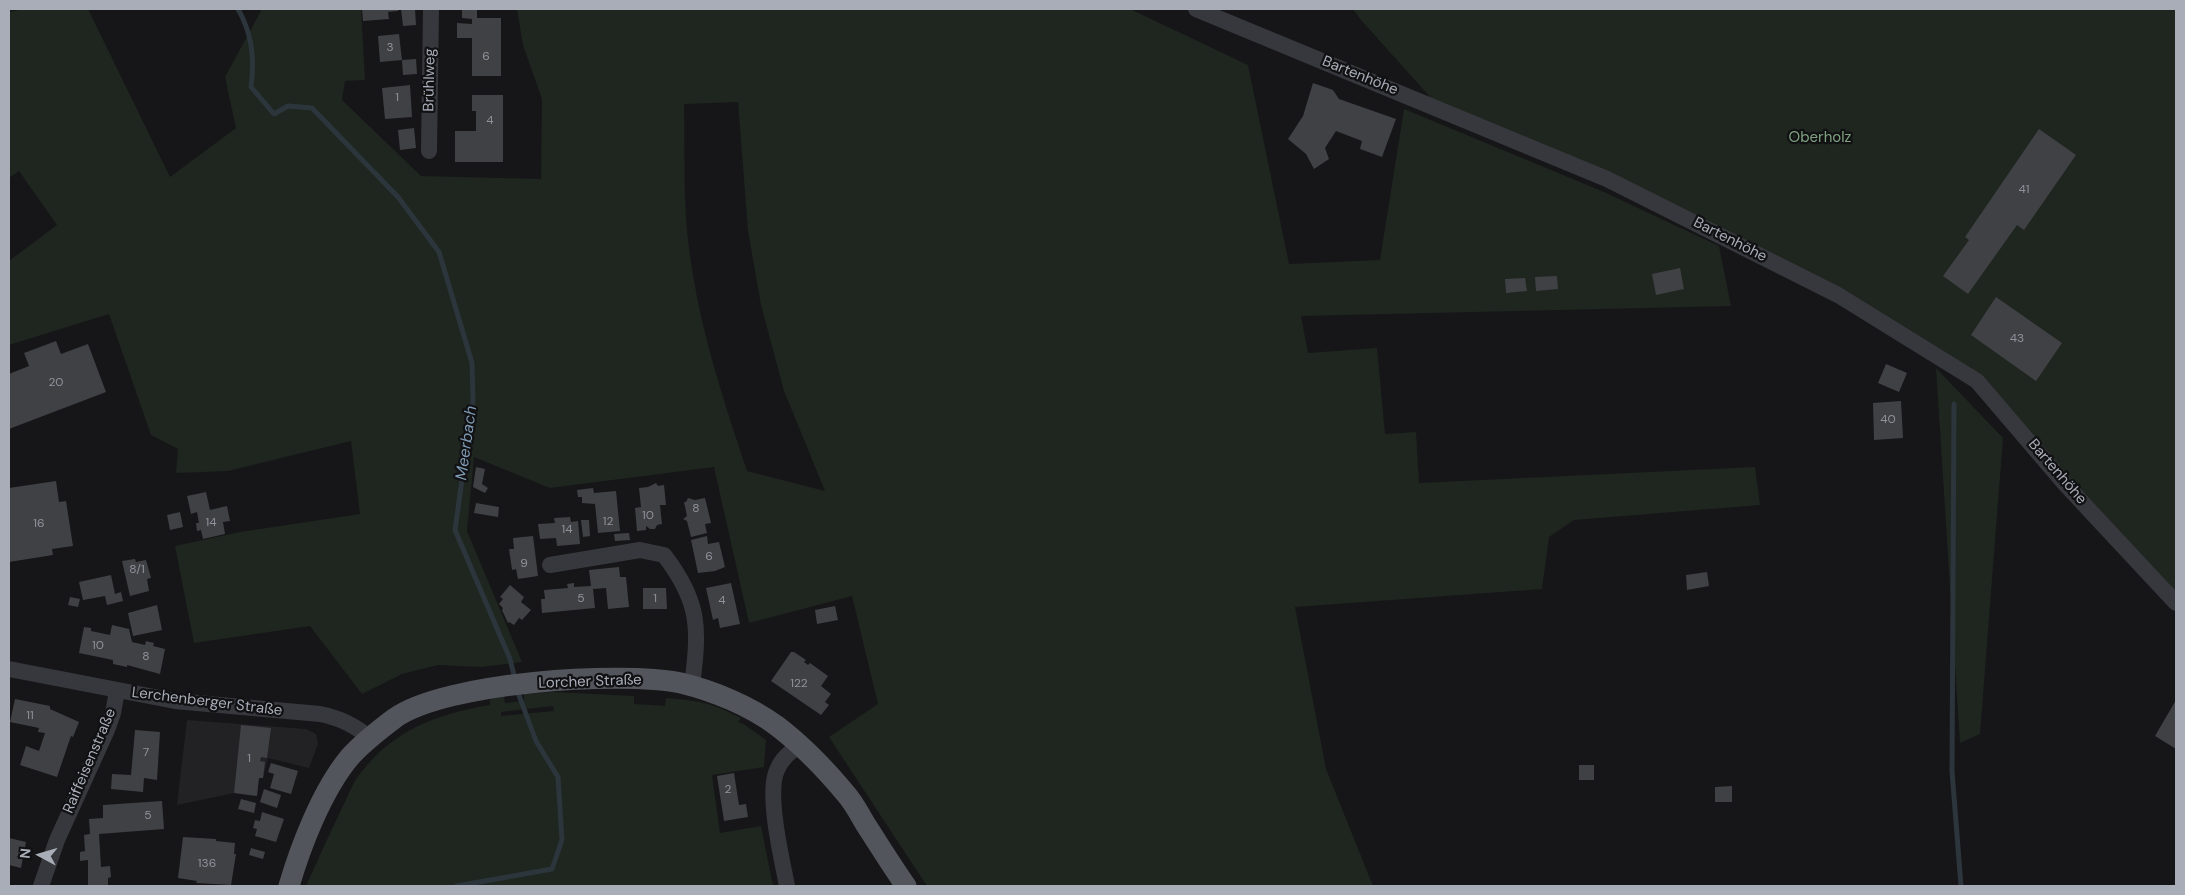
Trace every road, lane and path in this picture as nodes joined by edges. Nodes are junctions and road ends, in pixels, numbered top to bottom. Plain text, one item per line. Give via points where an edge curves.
1 (431, 9) edge
2 (1196, 9) edge
3 (429, 151) dead end
4 (550, 564) dead end
5 (2176, 603) edge
6 (9, 670) edge
7 (692, 686) junction
8 (117, 691) junction
9 (370, 738) junction
10 (800, 745) junction
11 (41, 886) edge
12 (289, 886) edge
13 (786, 886) edge
14 (906, 886) edge

1 - 3 street, Brühlweg
2 - 5 street, Bartenhöhe via 1607,179 1838,295 1883,322 1976,382
4 - 7 street via 640,550 664,555 683,581 692,602 698,631
6 - 8 street, Lerchenberger Straße
7 - 9 main road, Lorcher Straße via 645,679 601,679 486,689 449,696 418,707 397,717
7 - 10 main road, Lorcher Straße via 745,707 776,725
8 - 9 street, Lerchenberger Straße via 175,701 320,714 358,727
8 - 11 street, Raiffeisenstraße via 107,730 57,840
9 - 12 main road, Lorcher Straße via 350,758 321,806
10 - 13 street via 784,758 773,785
10 - 14 main road, Lorcher Straße via 847,795

